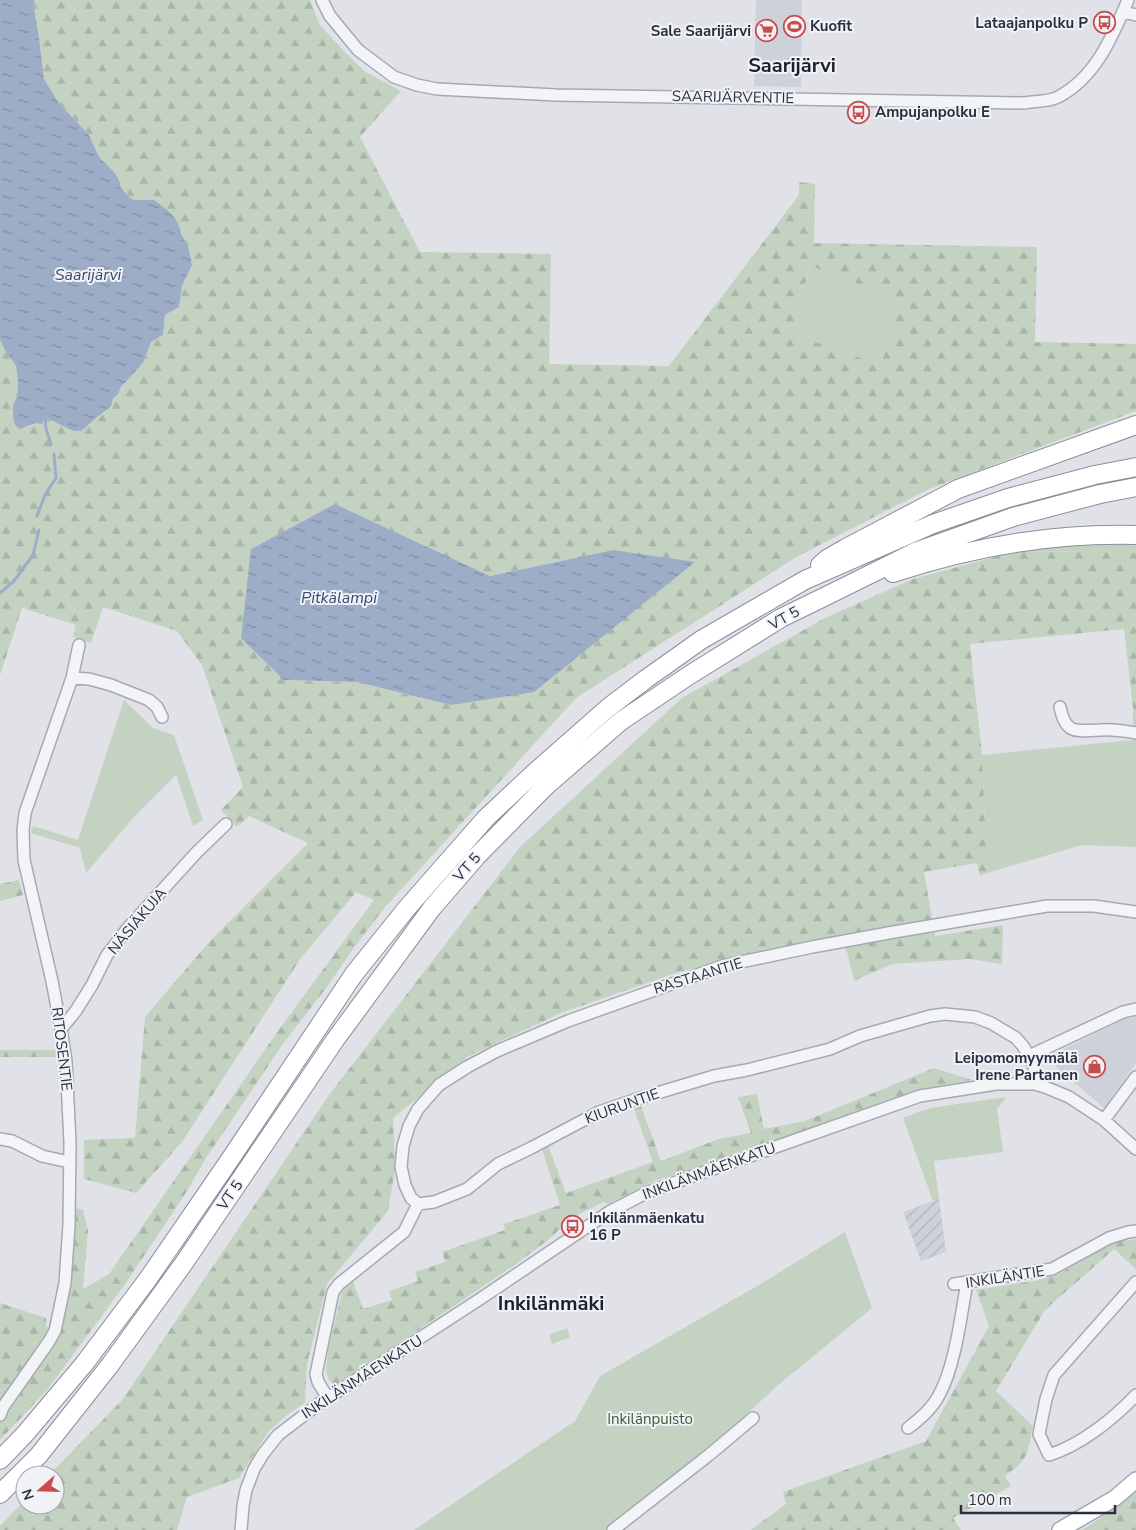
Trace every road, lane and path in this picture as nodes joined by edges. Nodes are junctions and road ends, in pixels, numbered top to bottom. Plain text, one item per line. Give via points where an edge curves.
1 (322, 0) edge
2 (1128, 0) edge
3 (1123, 12) junction
4 (1136, 16) edge
5 (1136, 425) edge
6 (1136, 467) edge
7 (1136, 487) edge
8 (1136, 535) edge
9 (805, 580) junction
10 (820, 599) junction
11 (78, 645) dead end
12 (72, 678) junction
13 (1060, 707) dead end
14 (162, 717) dead end
15 (1136, 733) edge
16 (226, 824) dead end
17 (1136, 912) edge
18 (1136, 1009) edge
19 (61, 1029) junction
20 (1030, 1056) junction
21 (1136, 1077) edge
22 (1035, 1084) junction
23 (1104, 1120) junction
24 (0, 1139) edge
25 (1136, 1149) edge
26 (69, 1162) junction
27 (418, 1204) junction
28 (1136, 1231) edge
29 (967, 1282) junction
30 (1136, 1282) edge
31 (954, 1284) dead end
32 (1136, 1395) edge
33 (328, 1398) junction
34 (0, 1414) edge
35 (753, 1418) dead end
36 (908, 1428) dead end
37 (0, 1460) edge
38 (1136, 1480) edge
39 (0, 1494) edge
40 (241, 1530) edge
41 (613, 1530) edge
42 (1060, 1530) edge

1 - 3 street, SAARIJÄRVENTIE via 330,16 358,50 394,77 437,88 556,95 1024,103 1057,98 1087,75 1105,49
2 - 3 street, SAARIJÄRVENTIE
3 - 4 street
5 - 9 highway via 958,489 827,558
6 - 9 highway, VT 5 via 1008,498 933,524
7 - 10 highway, VT 5 via 1014,517 915,552
8 - 10 highway via 1099,534 1036,540 970,552 924,563
9 - 37 highway, VT 5 via 701,640 646,679 602,713 486,818 354,974 148,1279 84,1364
10 - 39 highway, VT 5 via 781,618 622,721 546,786 476,857 432,908 375,984 190,1255 110,1365 40,1455
11 - 12 street, RITOSENTIE
12 - 14 street via 110,685 149,700
12 - 19 street, RITOSENTIE via 22,830 24,860
13 - 15 street via 1066,725 1078,731
16 - 19 street, NÄSIÄKUJA via 128,928 107,955 92,985
17 - 27 street, RASTAANTIE via 1094,906 1047,906 830,944 722,966 568,1020 468,1067 439,1085 418,1109 402,1146 401,1167 405,1185
18 - 20 street via 1123,1012
19 - 26 street, RITOSENTIE via 67,1079
20 - 22 street, KIURUNTIE
20 - 27 street, KIURUNTIE via 1016,1038 991,1023 961,1015 930,1016 830,1048 714,1076 599,1112 498,1164 466,1189 434,1202
21 - 23 street
22 - 23 street, INKILÄNMÄENKATU via 1069,1097
22 - 33 street, INKILÄNMÄENKATU via 996,1084 920,1096 648,1192 608,1212
23 - 25 street, INKILÄNMÄENKATU
24 - 26 street via 42,1156
26 - 34 street, RITOSENTIE via 65,1284 58,1323
27 - 33 street via 404,1232 333,1292 316,1374
28 - 29 street, INKILÄNTIE via 1109,1238 1052,1269
29 - 31 street, INKILÄNTIE
29 - 36 street via 952,1359 940,1394 931,1408
30 - 32 street via 1054,1375 1039,1434 1049,1455 1071,1446 1121,1411
33 - 40 street, INKILÄNMÄENKATU via 278,1435 262,1454 246,1490
35 - 41 street
38 - 42 main road via 1115,1498

